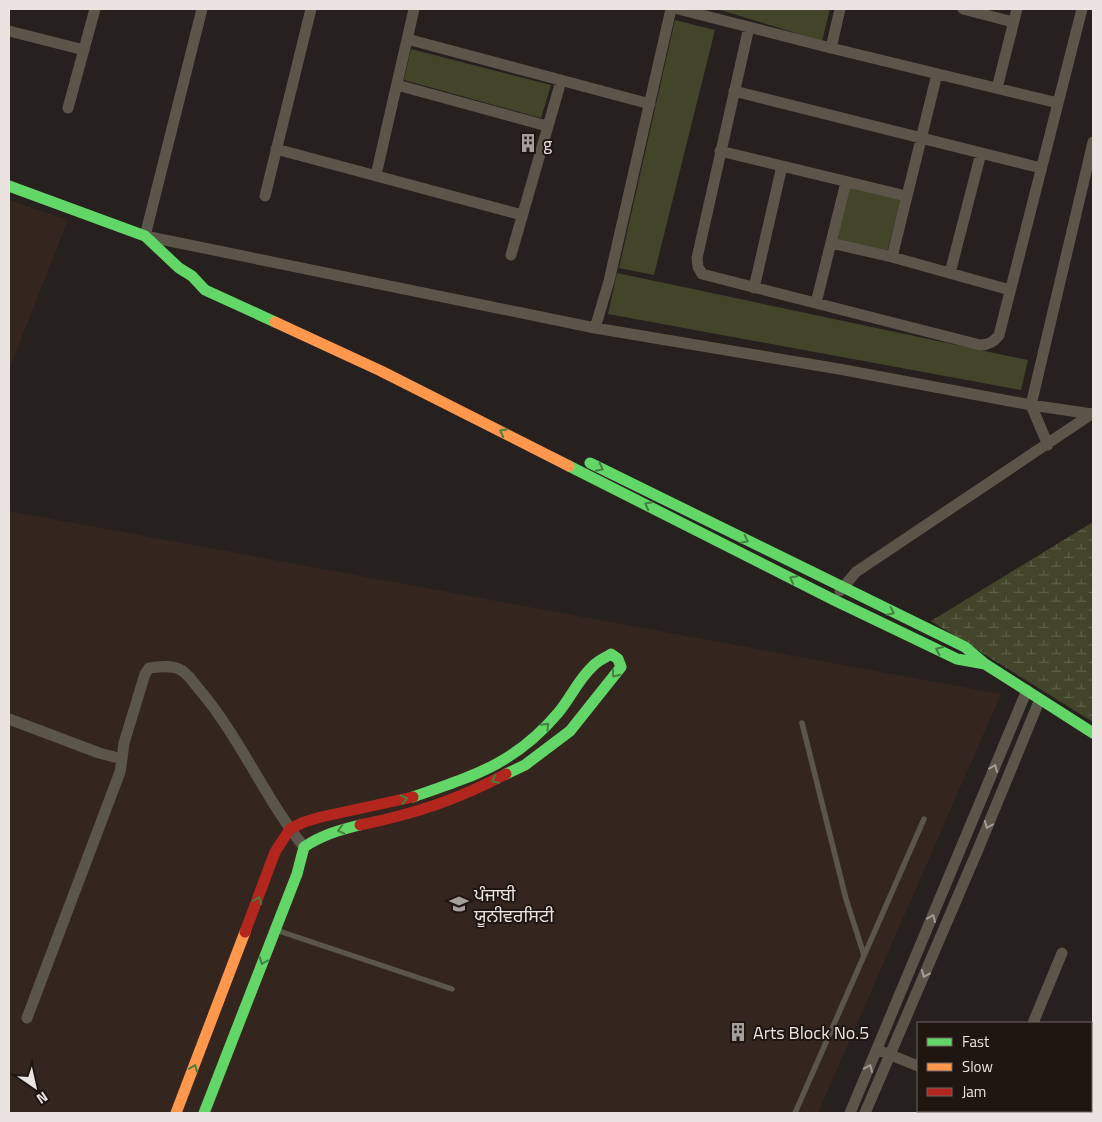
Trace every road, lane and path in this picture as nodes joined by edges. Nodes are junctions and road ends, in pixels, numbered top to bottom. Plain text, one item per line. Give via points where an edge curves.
1 (95, 9) edge
2 (202, 9) edge
3 (311, 9) edge
4 (414, 9) edge
5 (671, 9) edge
6 (678, 9) edge
7 (840, 9) edge
8 (963, 9) edge
9 (1017, 9) edge
10 (1082, 9) edge
11 (1014, 22) junction
12 (749, 27) junction
13 (9, 31) edge
14 (408, 39) junction
15 (831, 48) junction
16 (84, 50) junction
17 (937, 74) junction
18 (561, 81) junction
19 (397, 85) junction
20 (997, 88) junction
21 (734, 91) junction
22 (1058, 103) junction
23 (650, 104) junction
24 (68, 108) dead end
25 (548, 126) junction
26 (921, 137) junction
27 (1093, 142) edge
28 (276, 149) junction
29 (720, 151) junction
30 (981, 153) junction
31 (782, 166) junction
32 (1041, 168) junction
33 (376, 176) junction
34 (846, 182) junction
35 (9, 186) edge
36 (265, 196) dead end
37 (906, 196) junction
38 (522, 215) junction
39 (145, 236) junction
40 (831, 243) junction
41 (511, 254) dead end
42 (892, 257) junction
43 (950, 273) junction
44 (754, 288) junction
45 (1010, 290) junction
46 (816, 304) junction
47 (296, 326) junction
48 (595, 328) junction
49 (1032, 405) junction
50 (1093, 414) edge
51 (528, 432) dead end
52 (1048, 445) junction
53 (580, 458) dead end
54 (842, 588) junction
55 (834, 600) junction
56 (985, 664) junction
57 (1027, 690) junction
58 (1040, 699) junction
59 (9, 719) edge
60 (802, 723) dead end
61 (1093, 733) edge
62 (122, 759) junction
63 (924, 819) dead end
64 (290, 829) junction
65 (304, 847) junction
66 (275, 930) junction
67 (1062, 953) dead end
68 (864, 954) junction
69 (452, 989) dead end
70 (1037, 1012) junction
71 (27, 1018) dead end
72 (1033, 1022) edge
73 (1044, 1022) edge
74 (877, 1050) junction
75 (890, 1055) junction
76 (917, 1066) edge
77 (176, 1113) edge
78 (204, 1113) edge
79 (795, 1113) edge
80 (850, 1113) edge
81 (865, 1113) edge

1 - 16 street
2 - 39 street
3 - 28 street
4 - 14 street
5 - 23 street
6 - 12 street
7 - 15 street
8 - 11 street
9 - 11 street
10 - 22 street
11 - 20 street
12 - 15 street
12 - 21 street
13 - 16 street
14 - 18 street
14 - 19 street
15 - 17 street
16 - 24 street
17 - 20 street
17 - 26 street
18 - 23 street
18 - 25 street
19 - 25 street
19 - 33 street
20 - 22 street
21 - 26 street
21 - 29 street
22 - 32 street
23 - 48 street
25 - 38 street
26 - 30 street
26 - 37 street
27 - 49 street
28 - 33 street
28 - 36 street
29 - 31 street
29 - 44 street via 697,258 698,267 702,274
30 - 32 street
30 - 43 street
31 - 34 street
31 - 44 street
32 - 45 street
33 - 38 street
34 - 37 street
34 - 40 street
35 - 39 street
37 - 42 street
38 - 41 street
39 - 47 street via 192,276 210,280
39 - 48 street
40 - 42 street
40 - 46 street
42 - 43 street
43 - 45 street
44 - 46 street
45 - 46 street via 999,335 986,345
47 - 51 street
55 -> 47 street
48 - 49 street
49 - 50 street
49 - 52 street
50 - 52 street
52 - 54 street via 856,572
53 -> 54 street
54 - 55 street
54 -> 56 street via 965,648
56 -> 55 street via 957,659
56 - 57 street
57 - 58 street
74 -> 57 street
58 - 61 street
58 -> 75 street
59 - 62 street
60 - 68 lane via 846,899
62 - 64 street via 145,674 149,668 166,666 180,669 205,696 234,737
62 - 71 street via 120,772
63 - 68 lane
64 - 65 street
64 -> 65 street via 322,816 410,799 474,776 505,760 532,740 602,658 610,654 620,662 620,667 570,731 525,765 445,802 395,818 337,830
77 -> 64 street via 275,852
65 - 66 street
66 - 69 lane
66 -> 78 street
67 - 70 street
68 - 79 lane
70 - 72 street
70 - 73 street
74 - 75 street
80 -> 74 street
75 - 76 street
75 - 81 street

